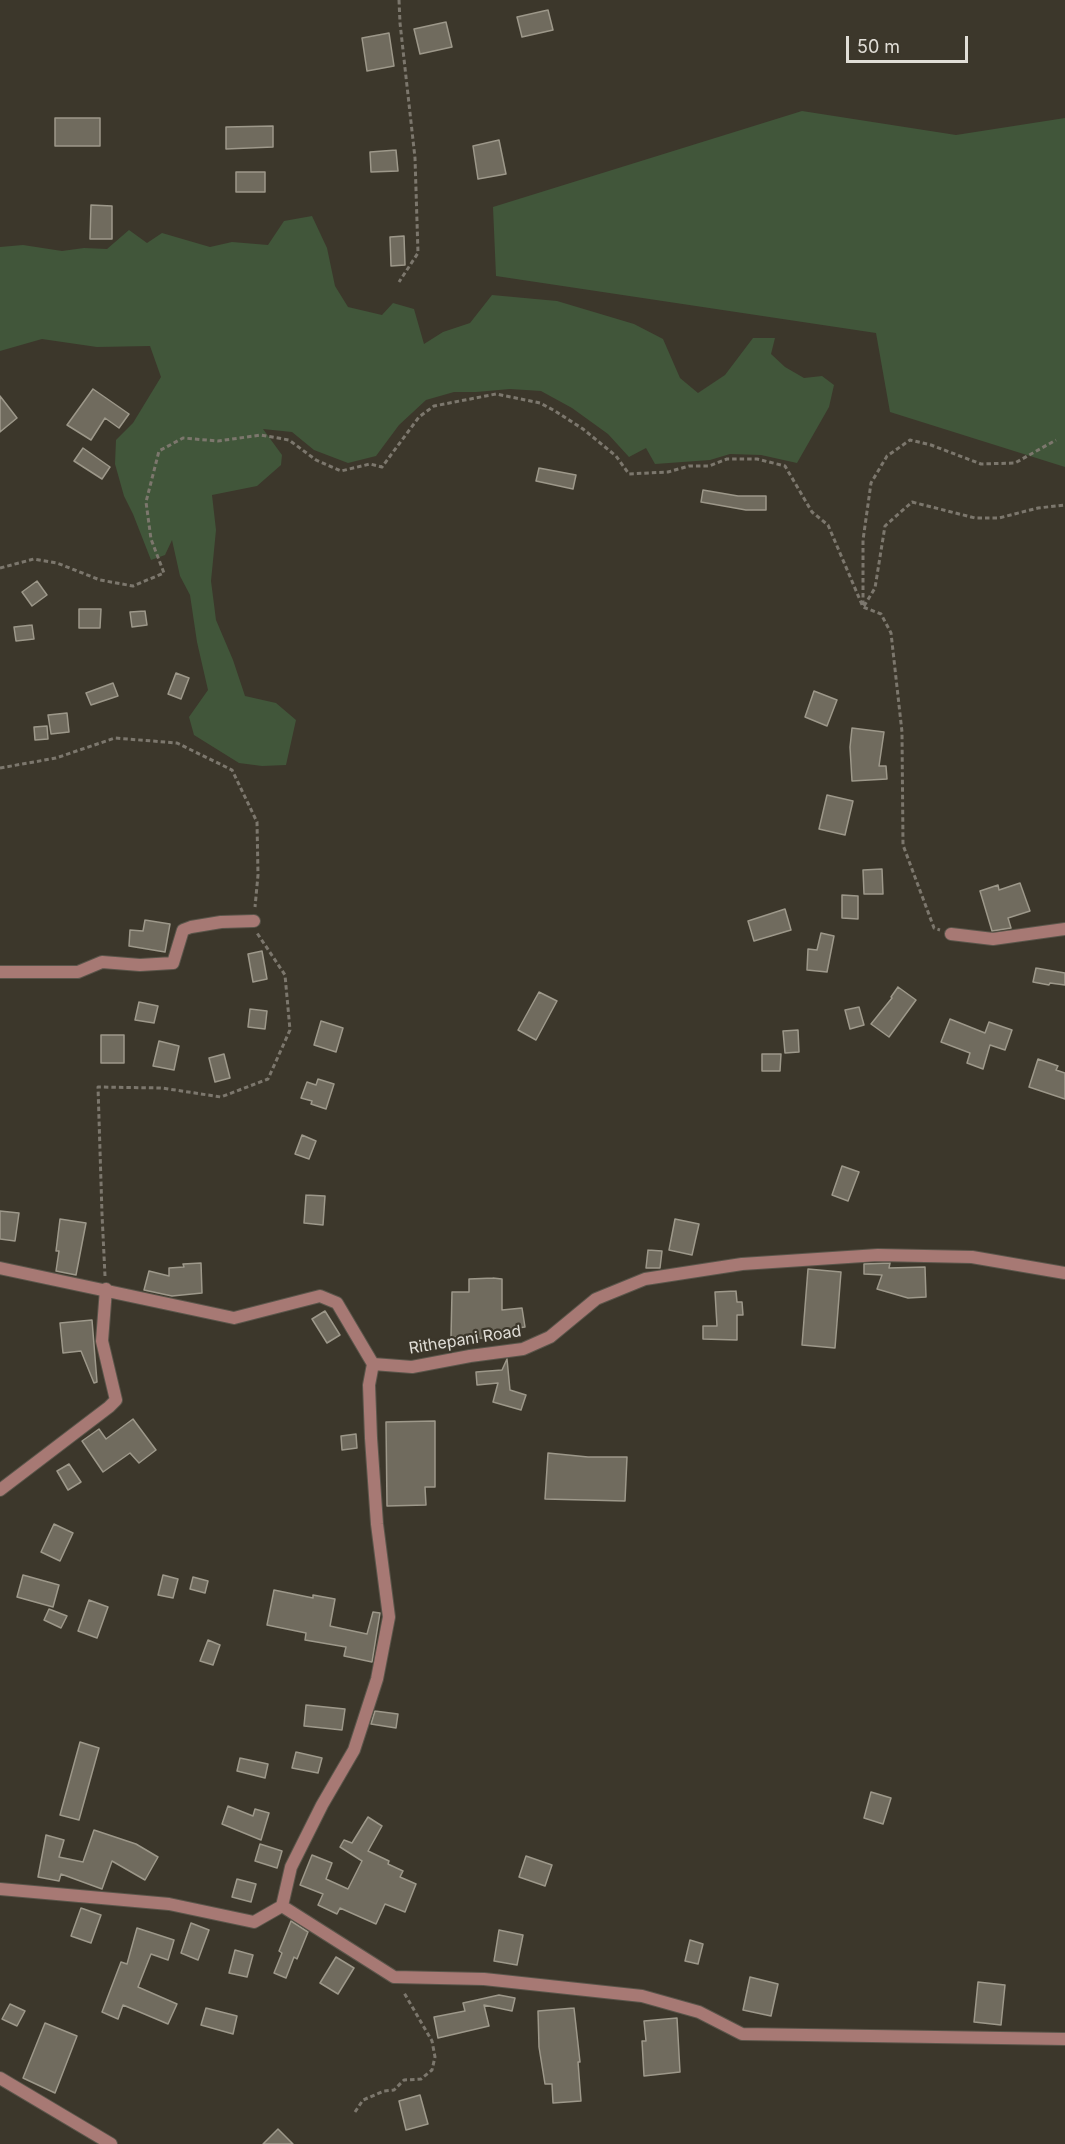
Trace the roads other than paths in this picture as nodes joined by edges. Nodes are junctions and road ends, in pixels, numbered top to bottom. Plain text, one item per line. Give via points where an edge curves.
1 (254, 921) dead end
2 (1065, 929) edge
3 (951, 934) road end
4 (0, 972) edge
5 (0, 1268) edge
6 (1065, 1273) edge
7 (106, 1289) junction
8 (373, 1364) junction
9 (0, 1490) edge
10 (0, 1889) edge
11 (282, 1906) junction
12 (1065, 2039) edge
13 (0, 2078) edge
14 (111, 2144) edge

1 - 4 street via 221,922 183,930 173,963 102,962 78,972
2 - 3 street via 993,939
5 - 7 street
6 - 8 street, Rithepani Road via 972,1257 878,1255 742,1264 645,1280 596,1299 550,1337 523,1349 412,1367
7 - 8 street via 234,1318 320,1296 337,1303
7 - 9 street via 102,1341 116,1400
8 - 11 street via 369,1385 371,1437 389,1617 378,1679 354,1750 291,1867
10 - 11 street via 169,1904 254,1922
11 - 12 street via 394,1977 484,1979 642,1996 699,2012 742,2034
13 - 14 street

